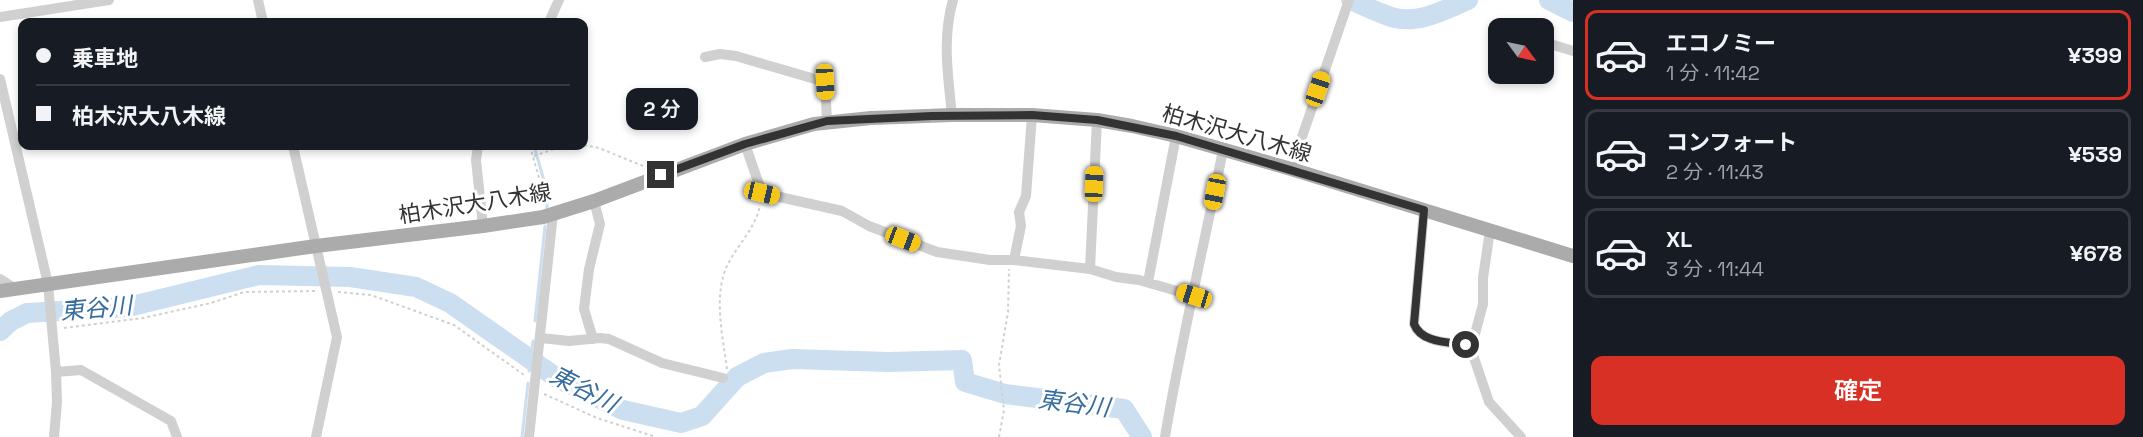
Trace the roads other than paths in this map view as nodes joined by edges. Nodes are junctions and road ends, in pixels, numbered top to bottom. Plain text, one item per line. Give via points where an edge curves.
1 (109, 0) edge
2 (258, 0) edge
3 (559, 0) edge
4 (953, 0) edge
5 (1349, 1) edge
6 (0, 17) edge
7 (263, 18) edge
8 (551, 18) edge
9 (1554, 45) edge
10 (1573, 51) edge
11 (705, 57) dead end
12 (0, 79) edge
13 (952, 115) junction
14 (1032, 115) junction
15 (1097, 120) junction
16 (827, 121) junction
17 (1176, 136) junction
18 (745, 144) junction
19 (293, 150) edge
20 (477, 150) edge
21 (1223, 150) junction
22 (1291, 169) junction
23 (594, 201) junction
24 (1424, 210) junction
25 (548, 212) junction
26 (483, 226) junction
27 (1490, 231) junction
28 (316, 246) junction
29 (1573, 256) edge
30 (1011, 260) junction
31 (1090, 269) junction
32 (0, 279) edge
33 (1148, 282) junction
34 (48, 284) junction
35 (7, 289) edge
36 (1194, 296) junction
37 (593, 339) junction
38 (540, 341) junction
39 (1471, 349) junction
40 (56, 372) junction
41 (723, 378) road end
42 (54, 437) edge
43 (177, 437) edge
44 (316, 437) edge
45 (530, 437) edge
46 (1166, 437) edge
47 (1521, 437) edge

1 - 6 street
2 - 7 street
3 - 8 street
4 - 13 street via 946,54
5 - 22 street
9 - 10 street
11 - 16 street via 736,56 825,82
12 - 34 street
13 - 14 main road, 柏木沢大八木線
13 - 16 main road, 柏木沢大八木線
14 - 15 main road, 柏木沢大八木線
14 - 30 street via 1026,196 1018,212 1021,226
15 - 17 main road, 柏木沢大八木線
15 - 31 street
16 - 18 main road, 柏木沢大八木線
17 - 21 main road, 柏木沢大八木線
17 - 33 street
18 - 23 main road, 柏木沢大八木線
18 - 30 street via 762,193 842,211 869,226 937,252
19 - 28 street
20 - 26 street
21 - 22 main road, 柏木沢大八木線
21 - 36 street
22 - 24 main road, 柏木沢大八木線
23 - 25 main road, 柏木沢大八木線
23 - 37 street via 600,224 584,309
24 - 27 main road, 柏木沢大八木線
24 - 39 street via 1416,330 1427,338
25 - 26 main road, 柏木沢大八木線
25 - 38 street
26 - 28 main road, 柏木沢大八木線
27 - 29 main road, 柏木沢大八木線
27 - 39 street via 1482,304
28 - 34 main road, 柏木沢大八木線
28 - 44 street via 337,337
30 - 31 street
31 - 33 street
32 - 35 street
33 - 36 street
34 - 35 main road, 柏木沢大八木線
34 - 40 street
36 - 46 street
37 - 38 street
37 - 41 street via 609,339 662,363
38 - 45 street
39 - 47 street via 1490,402
40 - 42 street
40 - 43 street via 81,370 171,421

